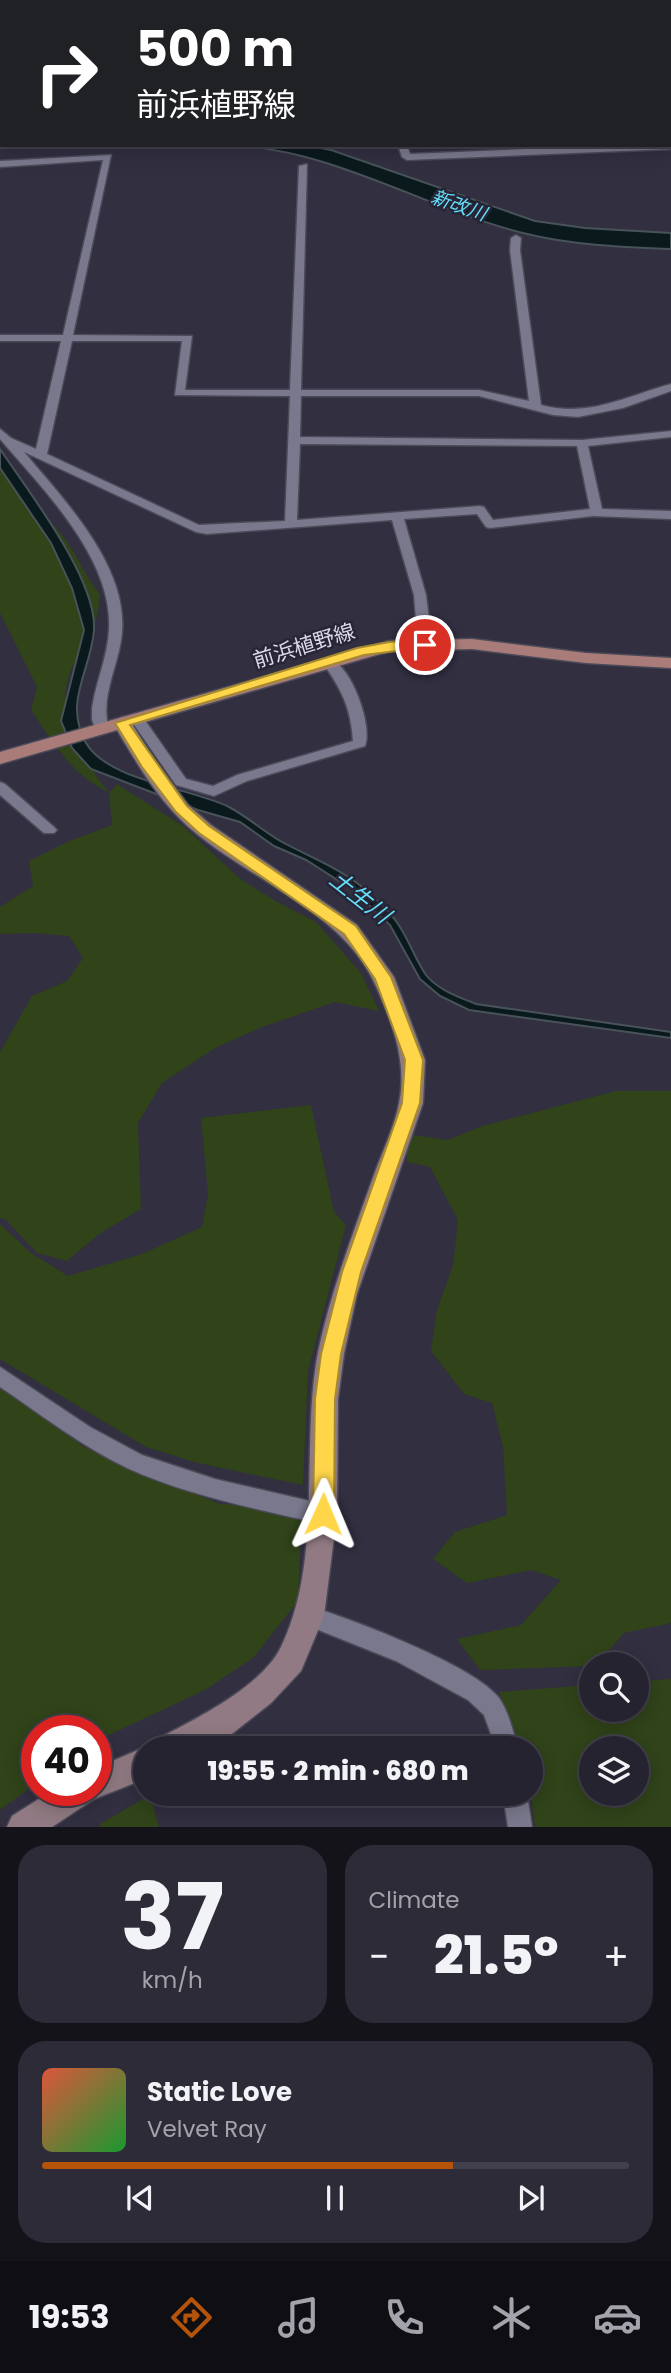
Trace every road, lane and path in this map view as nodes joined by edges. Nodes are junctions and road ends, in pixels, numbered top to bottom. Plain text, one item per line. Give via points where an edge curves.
1 (403, 147) edge
2 (626, 147) edge
3 (582, 148) edge
4 (0, 164) edge
5 (304, 166) dead end
6 (516, 238) dead end
7 (0, 338) edge
8 (69, 338) junction
9 (671, 387) edge
10 (297, 392) junction
11 (536, 405) junction
12 (671, 434) edge
13 (4, 436) edge
14 (295, 440) junction
15 (582, 443) junction
16 (41, 455) junction
17 (597, 512) junction
18 (397, 515) junction
19 (671, 515) edge
20 (291, 523) junction
21 (425, 645) junction
22 (328, 662) junction
23 (671, 663) edge
24 (113, 726) junction
25 (0, 758) edge
26 (2, 790) edge
27 (49, 830) dead end
28 (0, 1376) edge
29 (323, 1514) junction
30 (309, 1616) junction
31 (195, 1736) edge
32 (502, 1736) edge
33 (133, 1768) edge
34 (112, 1777) edge
35 (56, 1806) edge
36 (517, 1806) edge
37 (23, 1827) edge
38 (520, 1827) edge

1 - 3 street via 407,157
2 - 3 street
4 - 8 street via 36,156 108,156
5 - 10 street
6 - 11 street
7 - 8 street
8 - 10 street via 188,338 179,393
8 - 16 street
9 - 11 street via 573,413
10 - 11 street via 501,394
10 - 14 street
12 - 15 street
13 - 16 street
13 - 24 street via 105,570 113,591 116,632 98,715
14 - 15 street
14 - 20 street
15 - 17 street
16 - 20 street via 196,528
17 - 18 street via 490,524 480,510
17 - 19 street
18 - 20 street
18 - 21 street via 426,630
21 - 22 main road, 前浜植野線 via 389,646
21 - 23 main road, 前浜植野線 via 472,644
22 - 24 main road, 前浜植野線
22 - 24 street via 347,684 358,712 360,743 242,778 214,791 181,782
24 - 25 main road, 前浜植野線
24 - 29 street via 204,830 350,930 383,977 414,1060 411,1103 344,1294 331,1354 325,1399
26 - 27 street
28 - 29 street via 113,1451 241,1495
29 - 30 street
30 - 31 street via 290,1661 260,1693
30 - 32 street via 338,1624 470,1689 490,1705
33 - 34 street
35 - 37 street
36 - 38 street

